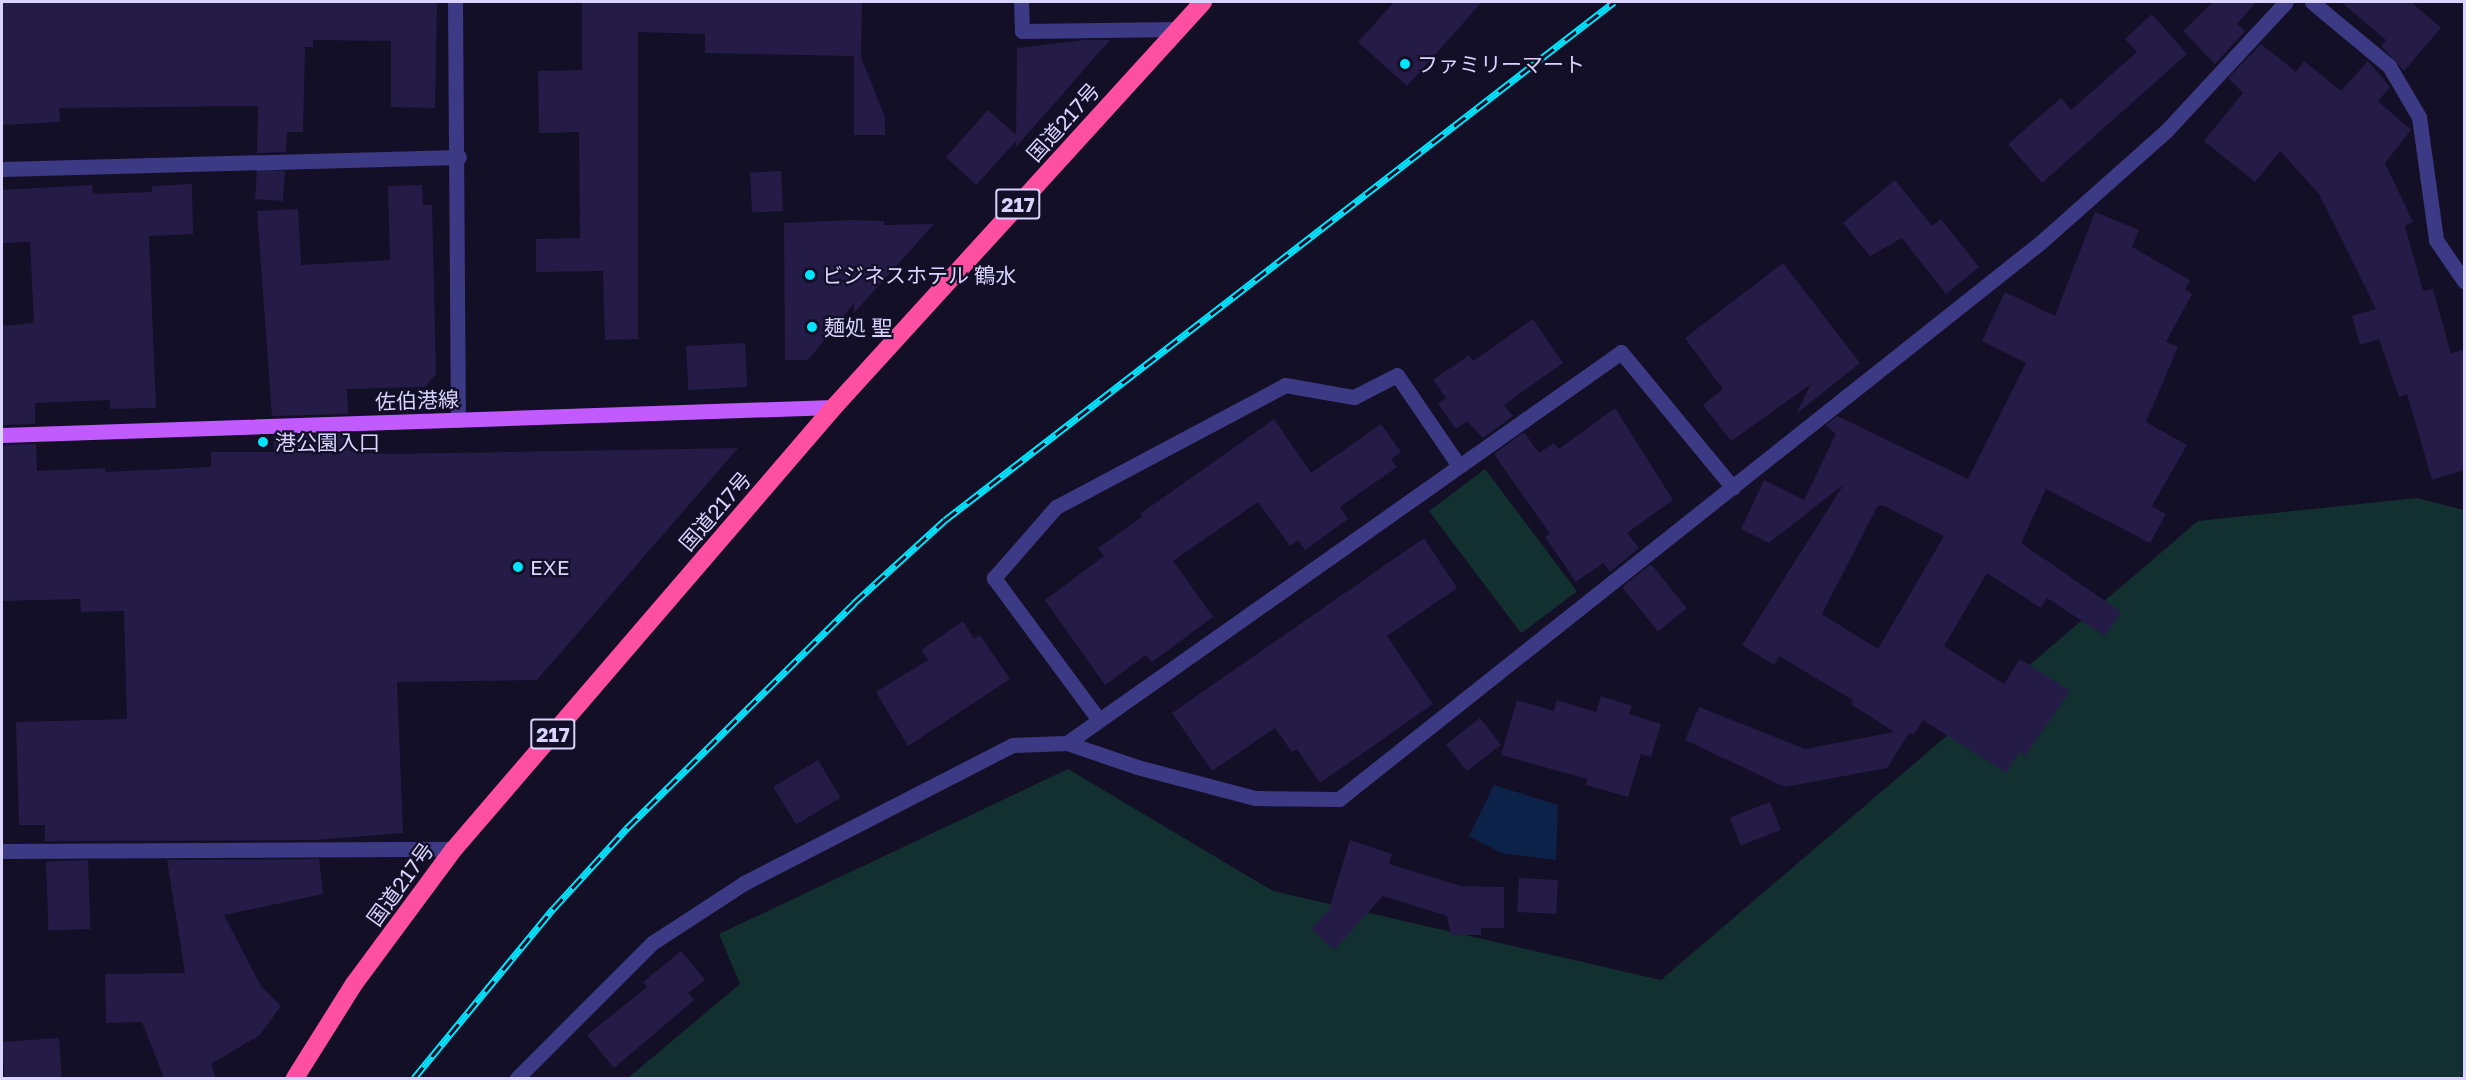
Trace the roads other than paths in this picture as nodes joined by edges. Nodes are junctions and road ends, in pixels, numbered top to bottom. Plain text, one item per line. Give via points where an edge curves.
1 (455, 2) edge
2 (1021, 2) edge
3 (1203, 2) edge
4 (2286, 2) edge
5 (2312, 2) edge
6 (1178, 29) junction
7 (459, 157) junction
8 (2, 169) edge
9 (2464, 281) edge
10 (834, 407) junction
11 (458, 420) junction
12 (2, 435) edge
13 (1459, 466) junction
14 (1733, 489) junction
15 (1099, 720) junction
16 (1067, 743) junction
17 (454, 849) junction
18 (2, 850) edge
19 (295, 1078) edge
20 (518, 1078) edge

1 - 7 street
2 - 6 street via 1022,31
3 - 6 highway, 国道217号 / 217
4 - 14 street via 2139,155 2041,242
5 - 9 street via 2389,66 2419,117 2436,240
6 - 10 highway, 国道217号 / 217
7 - 8 street
7 - 11 street
10 - 11 main road, 佐伯港線
10 - 17 highway, 国道217号 / 217
11 - 12 main road, 佐伯港線
13 - 14 street via 1621,352
13 - 15 street
13 - 15 street via 1397,375 1354,397 1285,385 1056,507 994,578
14 - 16 street via 1339,800 1255,798 1137,767
15 - 16 street
16 - 20 street via 1012,745 744,883 652,944
17 - 18 street
17 - 19 highway, 国道217号 / 217 via 354,984

